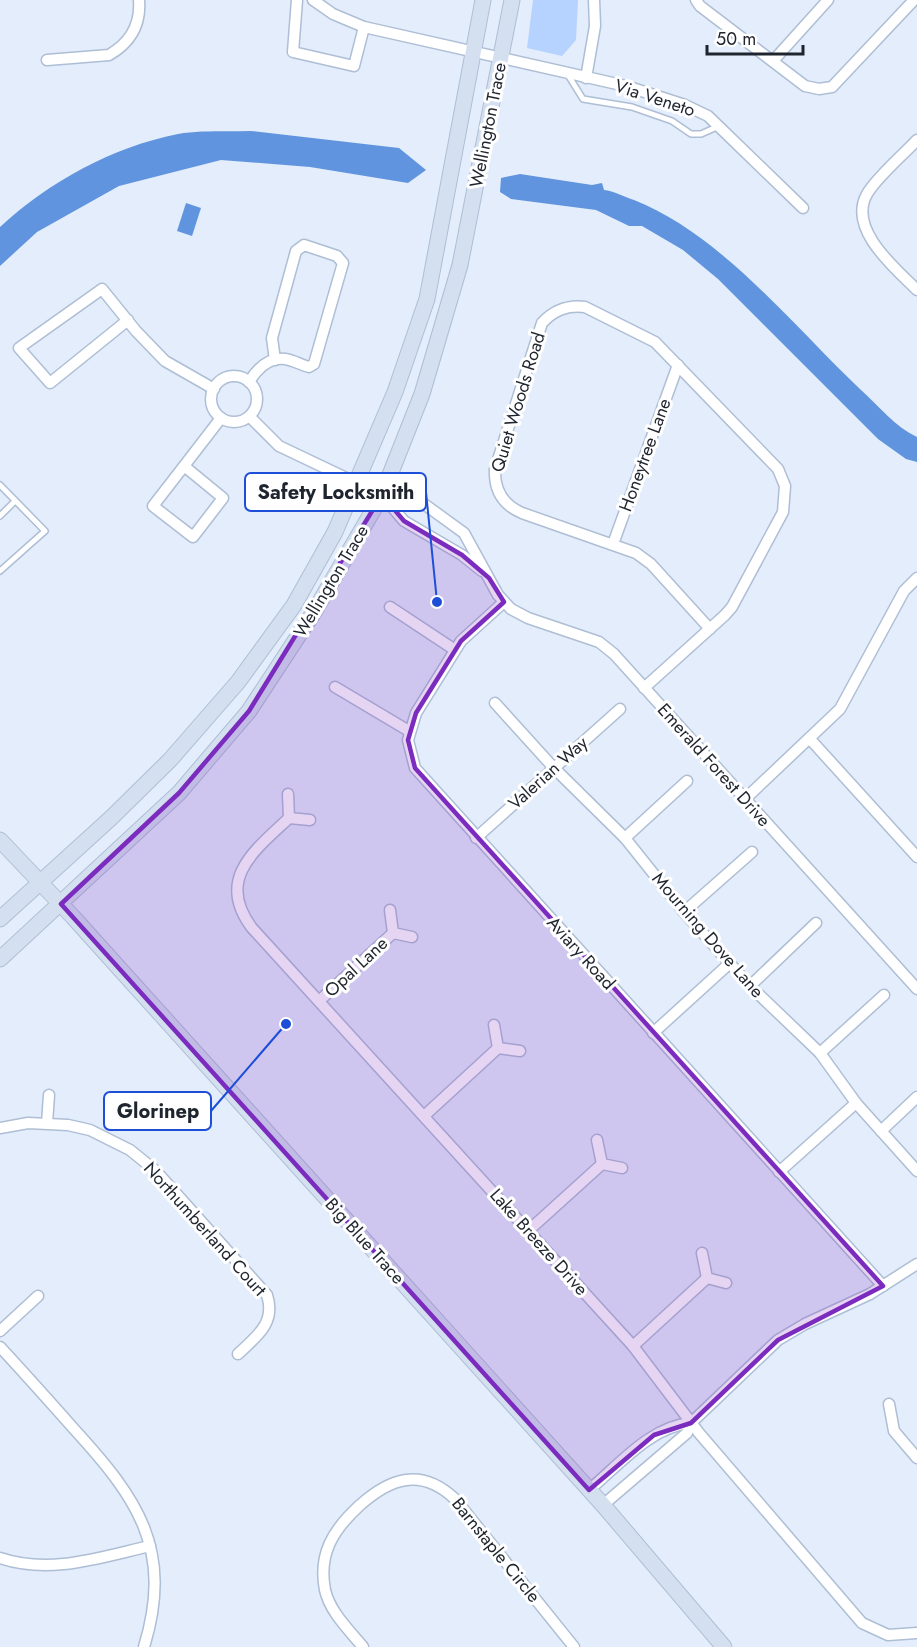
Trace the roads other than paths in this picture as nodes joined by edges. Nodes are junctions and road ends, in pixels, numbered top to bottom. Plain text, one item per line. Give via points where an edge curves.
1 (140, 0) edge
2 (297, 0) edge
3 (313, 0) edge
4 (483, 0) edge
5 (512, 0) edge
6 (594, 0) edge
7 (696, 0) edge
8 (828, 0) edge
9 (914, 0) edge
10 (364, 27) junction
11 (473, 51) junction
12 (501, 57) junction
13 (47, 60) dead end
14 (773, 61) junction
15 (568, 74) junction
16 (586, 78) junction
17 (719, 126) junction
18 (917, 140) edge
19 (803, 208) dead end
20 (917, 290) edge
21 (128, 320) junction
22 (275, 360) junction
23 (678, 365) junction
24 (249, 382) junction
25 (213, 389) junction
26 (250, 417) junction
27 (221, 418) junction
28 (184, 466) junction
29 (356, 481) junction
30 (0, 485) edge
31 (382, 495) junction
32 (14, 502) junction
33 (0, 516) edge
34 (613, 544) junction
35 (0, 571) edge
36 (489, 578) junction
37 (917, 578) edge
38 (504, 602) junction
39 (390, 607) dead end
40 (710, 629) junction
41 (455, 650) junction
42 (335, 687) dead end
43 (644, 688) junction
44 (495, 703) dead end
45 (620, 709) dead end
46 (409, 731) junction
47 (810, 740) junction
48 (553, 767) junction
49 (687, 781) dead end
50 (288, 794) dead end
51 (745, 799) junction
52 (289, 818) junction
53 (310, 820) dead end
54 (476, 838) junction
55 (625, 838) junction
56 (0, 840) edge
57 (752, 852) dead end
58 (917, 857) edge
59 (40, 882) junction
60 (61, 904) junction
61 (390, 910) dead end
62 (684, 912) junction
63 (0, 919) edge
64 (816, 923) dead end
65 (393, 933) junction
66 (412, 937) dead end
67 (0, 959) edge
68 (730, 963) junction
69 (750, 986) junction
70 (917, 989) edge
71 (884, 995) dead end
72 (318, 1001) junction
73 (494, 1025) dead end
74 (653, 1033) junction
75 (498, 1048) junction
76 (520, 1051) dead end
77 (820, 1053) junction
78 (49, 1095) dead end
79 (917, 1097) edge
80 (856, 1103) junction
81 (424, 1116) junction
82 (47, 1123) junction
83 (0, 1128) edge
84 (881, 1131) junction
85 (597, 1140) dead end
86 (602, 1164) junction
87 (622, 1168) dead end
88 (917, 1171) edge
89 (779, 1172) junction
90 (528, 1231) junction
91 (702, 1253) dead end
92 (917, 1264) edge
93 (707, 1278) junction
94 (726, 1283) dead end
95 (883, 1286) junction
96 (38, 1296) dead end
97 (0, 1331) edge
98 (633, 1346) junction
99 (0, 1347) edge
100 (238, 1354) dead end
101 (889, 1404) dead end
102 (691, 1423) junction
103 (917, 1458) edge
104 (589, 1490) junction
105 (603, 1505) junction
106 (150, 1546) junction
107 (0, 1558) edge
108 (917, 1633) edge
109 (144, 1647) edge
110 (363, 1647) edge
111 (574, 1647) edge
112 (724, 1647) edge

1 - 13 street via 135,29 117,50 109,55
2 - 10 street via 293,52 354,66
3 - 10 street, Via Veneto via 333,14
4 - 11 street, Wellington Trace
5 - 12 street, Wellington Trace
6 - 16 street via 595,26
7 - 14 street
8 - 14 street
9 - 14 street via 832,87 819,90 805,86
10 - 11 street, Via Veneto
11 - 12 street, Via Veneto
11 - 29 street, Wellington Trace via 427,299 395,392
12 - 15 street, Via Veneto
12 - 31 street, Wellington Trace via 460,265 422,394
15 - 16 street, Via Veneto
15 - 17 lane via 583,99 632,107 672,121 691,134
16 - 17 street, Via Veneto via 660,96 708,116
17 - 19 street, Via Veneto
18 - 20 street via 867,195 863,208 876,249
21 - 21 street via 102,289 19,348 50,383
21 - 25 street via 165,361
22 - 22 street via 285,358 309,367 314,364 343,263 337,256 304,245 296,251 272,338
22 - 24 street via 258,367
23 - 34 street, Honeytree Lane
23 - 34 street, Quiet Woods Road via 655,342 585,307 566,307 542,323 495,469 496,488 514,510
23 - 40 street, Quiet Woods Road via 778,469 785,486 783,512 732,607
24 - 25 street via 230,377
24 - 26 street via 257,403
25 - 27 street via 211,402
26 - 27 street via 236,422
26 - 29 street, Emerald Forest Drive via 279,446
27 - 28 street
28 - 28 street via 223,498 193,537 153,506
29 - 31 street, Emerald Forest Drive
29 - 59 street, Wellington Trace via 334,532 294,605 238,682 170,760
30 - 32 lane
31 - 36 street, Emerald Forest Drive via 404,521 462,555
31 - 36 street, Emerald Forest Drive via 413,496 464,532
31 - 60 street, Wellington Trace via 314,612 249,711 179,793
32 - 33 lane
32 - 35 lane via 45,531
34 - 40 street, Quiet Woods Road via 644,558
36 - 38 street, Emerald Forest Drive
37 - 47 street via 904,591 840,709
38 - 41 street
38 - 43 street, Emerald Forest Drive via 520,614 599,642
39 - 41 street
40 - 43 street, Quiet Woods Road
41 - 46 street
42 - 46 street
43 - 51 street, Emerald Forest Drive
44 - 48 street, Mourning Dove Lane
45 - 48 street, Valerian Way
46 - 54 street, Aviary Road via 409,750 415,768
47 - 51 street
47 - 58 street
48 - 54 street, Valerian Way
48 - 55 street, Mourning Dove Lane
49 - 55 street
50 - 52 street
51 - 70 street, Emerald Forest Drive
52 - 53 street
52 - 72 street, Lake Breeze Drive via 244,864 238,882 238,902 252,928
54 - 74 street, Aviary Road
55 - 62 street, Mourning Dove Lane
56 - 59 street, Big Blue Trace
57 - 62 street
59 - 60 street, Big Blue Trace
59 - 63 street, Wellington Trace
60 - 67 street, Wellington Trace
60 - 104 street, Big Blue Trace
61 - 65 street
62 - 68 street, Mourning Dove Lane
64 - 69 street
65 - 66 street
65 - 72 street, Opal Lane
68 - 69 street, Mourning Dove Lane
68 - 74 street
69 - 77 street, Mourning Dove Lane
71 - 77 street
72 - 81 street, Lake Breeze Drive
73 - 75 street
74 - 89 street, Aviary Road
75 - 76 street
75 - 81 street
77 - 80 street, Mourning Dove Lane
78 - 82 street
79 - 84 street
80 - 84 street, Mourning Dove Lane
80 - 89 street
81 - 90 street, Lake Breeze Drive
82 - 83 street, Northumberland Court
82 - 100 street, Northumberland Court via 90,1130 147,1163 262,1288 270,1304 267,1324
84 - 88 street, Mourning Dove Lane
85 - 86 street
86 - 87 street
86 - 90 street
89 - 95 street, Aviary Road
90 - 98 street, Lake Breeze Drive
91 - 93 street
92 - 95 street
93 - 94 street
93 - 98 street
95 - 102 street via 778,1340
96 - 97 street
98 - 102 street, Lake Breeze Drive
99 - 106 street via 122,1484 144,1525
101 - 103 street via 894,1431
102 - 104 street via 675,1424 654,1435
102 - 105 street via 687,1433
102 - 108 street, Lake Breeze Drive via 862,1623 888,1635
104 - 105 street, Big Blue Trace
105 - 112 street, Big Blue Trace
106 - 107 street via 51,1566
106 - 109 street via 153,1605
110 - 111 street, Barnstaple Circle via 329,1600 323,1573 325,1555 339,1525 372,1494 407,1479 430,1482 455,1499

